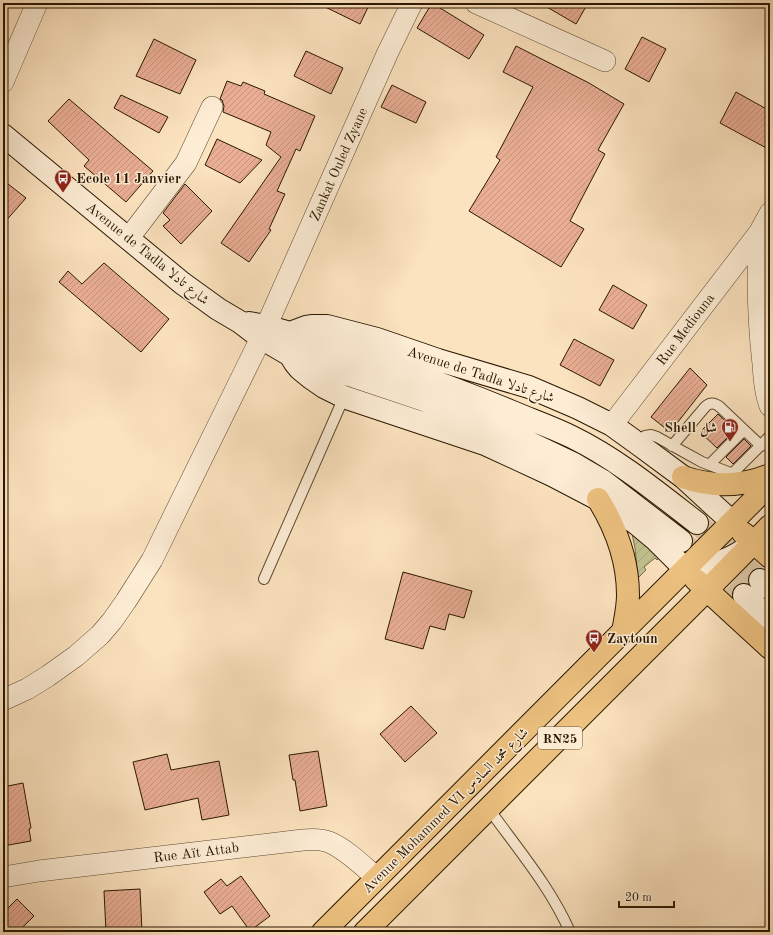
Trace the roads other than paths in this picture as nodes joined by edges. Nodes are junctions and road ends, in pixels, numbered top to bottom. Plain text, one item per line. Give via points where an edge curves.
1 (37, 3) edge
2 (412, 3) edge
3 (476, 3) edge
4 (605, 61) dead end
5 (3, 82) edge
6 (212, 107) dead end
7 (3, 136) edge
8 (766, 222) edge
9 (128, 239) junction
10 (264, 332) junction
11 (290, 333) junction
12 (290, 355) junction
13 (344, 397) junction
14 (770, 406) edge
15 (612, 425) junction
16 (744, 430) junction
17 (770, 436) edge
18 (637, 443) junction
19 (672, 446) junction
20 (761, 446) junction
21 (697, 471) junction
22 (756, 479) edge
23 (598, 499) junction
24 (732, 522) junction
25 (697, 523) tunnel mouth
26 (770, 526) edge
27 (681, 541) tunnel mouth
28 (754, 543) junction
29 (770, 557) edge
30 (711, 565) junction
31 (685, 569) junction
32 (264, 579) dead end
33 (708, 590) junction
34 (744, 595) tunnel mouth
35 (770, 619) edge
36 (623, 632) junction
37 (770, 648) edge
38 (3, 700) edge
39 (489, 809) junction
40 (3, 877) edge
41 (377, 878) junction
42 (323, 932) edge
43 (365, 932) edge
44 (570, 932) edge

1 - 5 street
2 - 10 street, Zankat Ouled Zyane
3 - 4 street
6 - 9 street via 186,163
7 - 9 main road, Avenue de Tadla شارع تادلا
8 - 14 street, Rue Mediouna via 762,285 762,357 765,388
8 - 15 street, Rue Mediouna
9 - 10 main road, Avenue de Tadla شارع تادلا via 182,283 218,308 240,322
10 - 11 main road, Avenue de Tadla شارع تادلا
10 - 12 main road, Avenue de Tadla شارع تادلا
10 - 38 street, Zankat Ouled Zyane via 152,560 112,621 76,656 27,689
11 - 15 main road, Avenue de Tadla شارع تادلا via 306,327 327,326 377,339 529,387
11 - 25 main road, Avenue de Tadla شارع تادلا via 465,393 572,437 639,478
12 - 13 main road, Avenue de Tadla شارع تادلا via 300,369 311,378
12 - 27 main road, Avenue de Tadla شارع تادلا via 428,402 511,434 567,460 603,481
13 - 23 main road, Avenue de Tadla شارع تادلا via 485,444
13 - 32 lane
15 - 18 main road, Avenue de Tadla شارع تادلا
16 - 19 lane via 720,406 712,403 705,407
16 - 20 lane
16 - 21 lane
17 - 20 lane
18 - 19 lane via 645,436 651,435
18 - 21 main road, Avenue de Tadla شارع تادلا
19 - 21 lane
20 - 22 lane
21 - 22 main road via 703,483 722,485
21 - 24 main road, Avenue de Tadla شارع تادلا
22 - 24 main road, Avenue Mohammed VI شارع محمد السادس / RN25
23 - 31 main road, Avenue de Tadla شارع تادلا via 637,524
23 - 36 main road via 617,535 626,574 628,595
24 - 28 main road, Avenue de Tadla شارع تادلا
24 - 30 main road via 719,544
24 - 31 main road, Avenue Mohammed VI شارع محمد السادس / RN25
26 - 28 main road, RN25
28 - 29 main road, Avenue de Tadla شارع تادلا
28 - 30 main road via 734,556
28 - 33 main road, RN25
30 - 31 main road
30 - 33 main road
31 - 33 main road, Avenue de Tadla شارع تادلا
31 - 36 main road, Avenue Mohammed VI شارع محمد السادس / RN25
33 - 37 main road, Avenue de Tadla شارع تادلا
33 - 39 main road, RN25
34 - 35 main road
36 - 41 main road, Avenue Mohammed VI شارع محمد السادس / RN25
39 - 43 main road, RN25
39 - 44 lane via 550,893
40 - 41 street, Rue Aït Attab via 317,839 342,849
41 - 42 main road, Avenue Mohammed VI شارع محمد السادس / RN25

